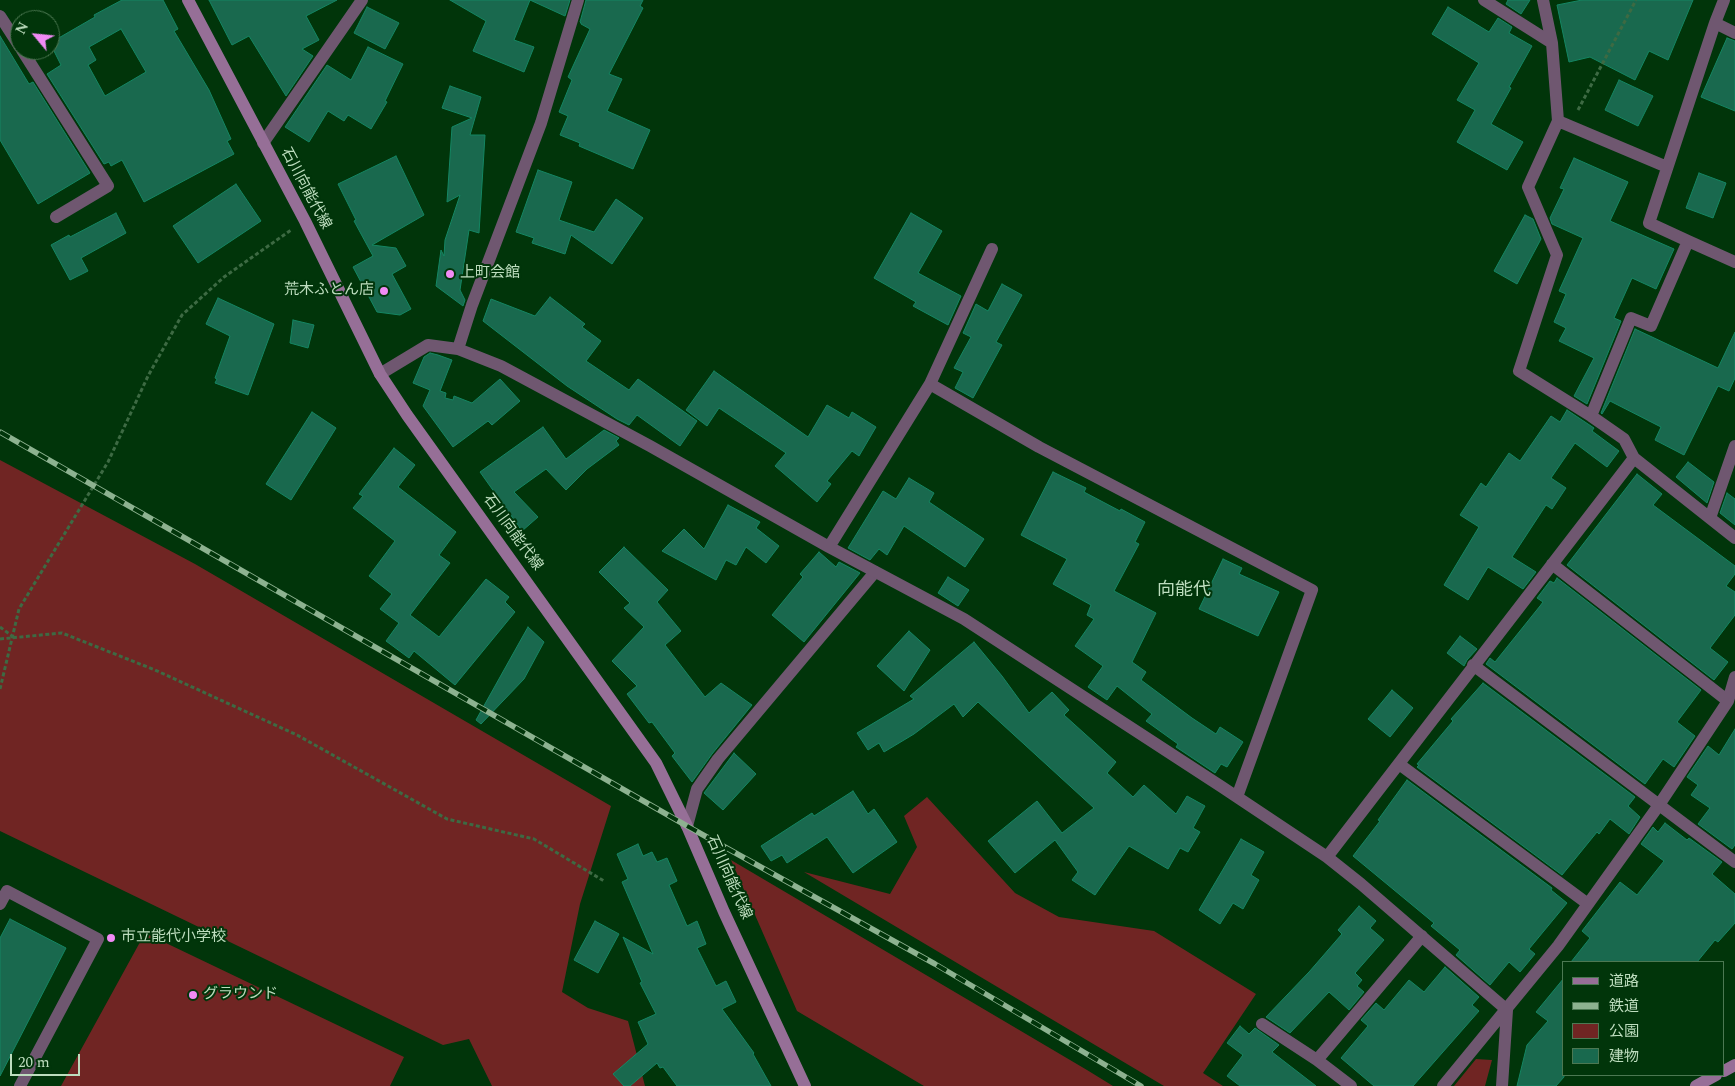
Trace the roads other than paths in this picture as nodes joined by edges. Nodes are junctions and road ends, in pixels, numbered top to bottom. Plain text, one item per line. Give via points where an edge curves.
1 (188, 0) edge
2 (362, 0) edge
3 (578, 0) edge
4 (1484, 0) edge
5 (1543, 0) edge
6 (1724, 0) edge
7 (0, 16) edge
8 (1715, 23) junction
9 (10, 32) edge
10 (1735, 33) edge
11 (1552, 43) junction
12 (28, 60) edge
13 (1558, 121) junction
14 (263, 143) junction
15 (1666, 167) junction
16 (56, 218) dead end
17 (1688, 242) junction
18 (992, 249) dead end
19 (1735, 262) edge
20 (458, 349) junction
21 (380, 374) junction
22 (930, 384) junction
23 (1591, 416) junction
24 (1735, 446) edge
25 (1634, 458) junction
26 (1710, 518) junction
27 (1735, 538) edge
28 (829, 547) junction
29 (1552, 564) junction
30 (875, 572) junction
31 (1473, 666) junction
32 (1735, 678) edge
33 (1728, 701) junction
34 (1399, 764) junction
35 (1236, 797) junction
36 (1659, 805) junction
37 (687, 826) junction
38 (1326, 857) junction
39 (1735, 862) edge
40 (0, 904) edge
41 (1588, 904) junction
42 (1422, 936) junction
43 (1507, 1010) junction
44 (1262, 1024) dead end
45 (1317, 1060) junction
46 (1714, 1076) edge
47 (20, 1086) edge
48 (805, 1086) edge
49 (1350, 1086) edge
50 (1443, 1086) edge
51 (1502, 1086) edge
52 (1696, 1086) edge

1 - 14 main road, 石川向能代線
2 - 14 street
3 - 20 street via 540,123
4 - 11 street
5 - 11 street
6 - 8 street
7 - 9 street
8 - 10 street
8 - 15 street
11 - 13 street
12 - 16 street via 108,186
13 - 15 street
13 - 23 street via 1528,187 1557,255 1519,371
14 - 21 main road, 石川向能代線
15 - 17 street via 1649,223
17 - 19 street
17 - 23 street via 1651,326 1630,318
18 - 22 street
20 - 21 street via 428,345
20 - 28 street via 510,371
21 - 37 main road, 石川向能代線 via 656,763
22 - 28 street
22 - 35 street via 1039,447 1312,590
23 - 25 street via 1624,439
24 - 26 street
25 - 26 street
25 - 29 street
26 - 27 street
28 - 30 street
29 - 31 street
29 - 33 street
30 - 35 street via 964,619
30 - 37 street via 718,759 697,789
31 - 34 street
31 - 36 street
32 - 33 street
33 - 36 street
34 - 38 street
34 - 41 street
35 - 38 street
36 - 39 street
36 - 41 street
37 - 48 main road, 石川向能代線
38 - 42 street
40 - 47 street via 8,891 98,939
41 - 43 street
42 - 43 street
42 - 45 street
43 - 50 street
43 - 51 street
44 - 45 street
45 - 49 street
46 - 52 main road

